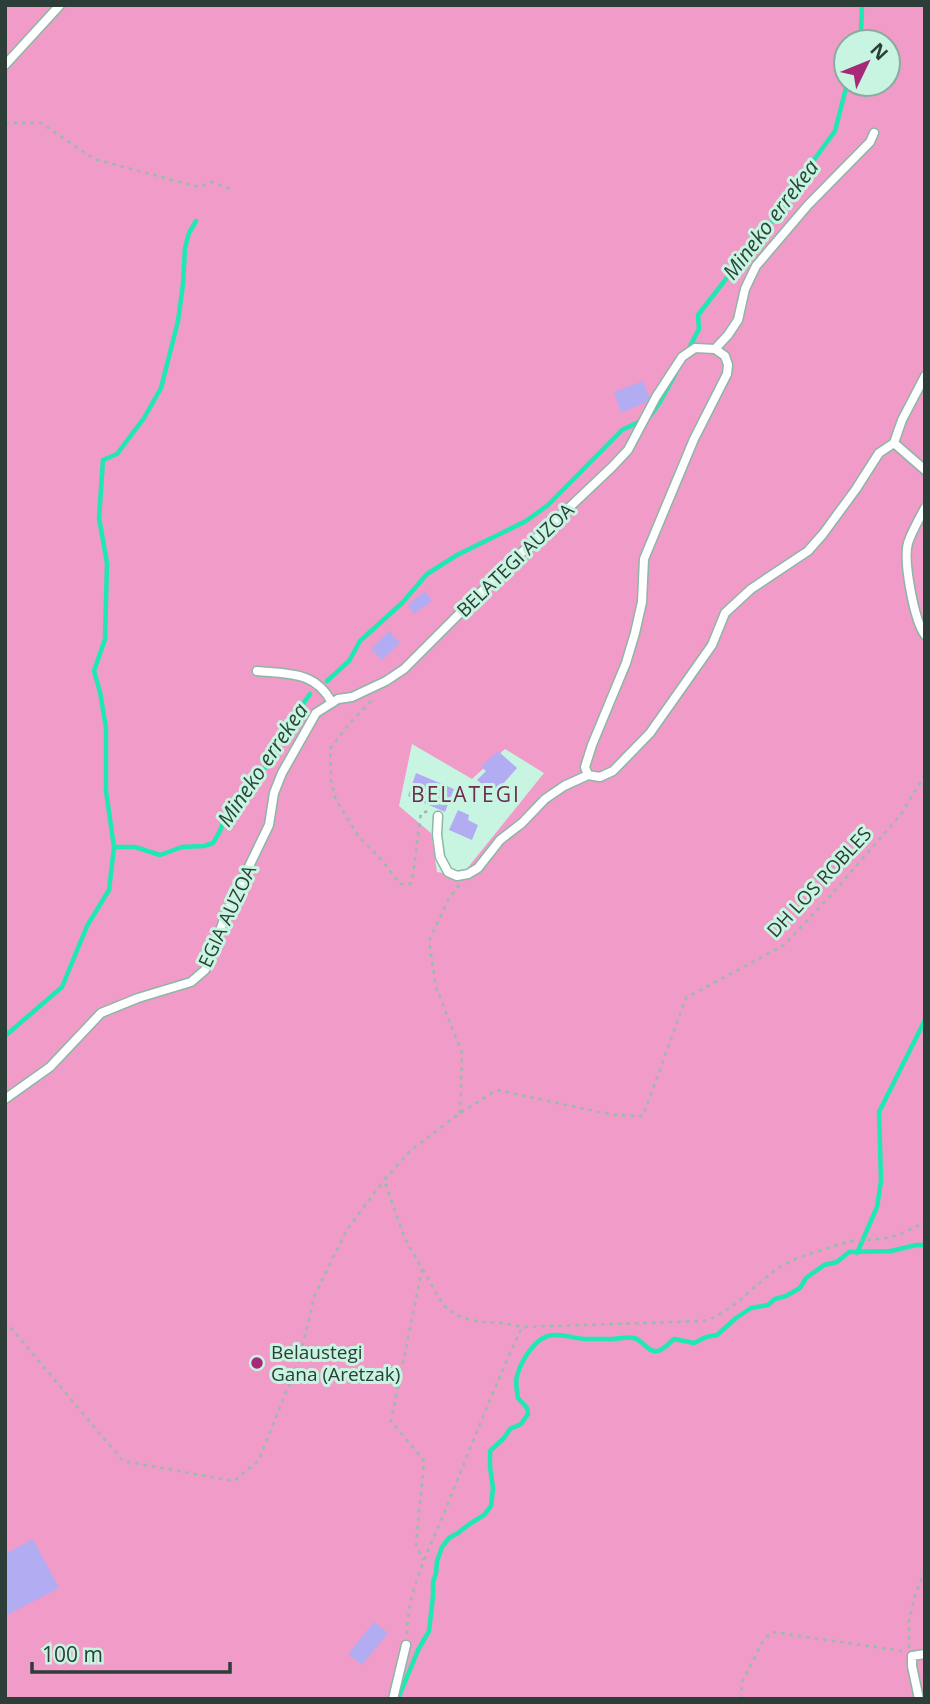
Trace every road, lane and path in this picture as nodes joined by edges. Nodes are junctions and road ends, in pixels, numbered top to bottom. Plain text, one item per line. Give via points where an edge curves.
1 (60, 5) edge
2 (5, 65) edge
3 (5, 123) edge
4 (874, 133) dead end
5 (232, 190) dead end
6 (715, 349) junction
7 (925, 376) edge
8 (894, 443) junction
9 (925, 470) edge
10 (925, 508) edge
11 (925, 635) edge
12 (257, 670) dead end
13 (386, 681) joint
14 (373, 699) dead end
15 (332, 703) junction
16 (588, 775) junction
17 (925, 775) edge
18 (438, 816) joint
19 (468, 874) junction
20 (5, 1099) edge
21 (460, 1113) junction
22 (384, 1180) junction
23 (925, 1221) edge
24 (422, 1269) junction
25 (5, 1321) edge
26 (522, 1327) junction
27 (424, 1562) junction
28 (925, 1570) edge
29 (406, 1645) joint
30 (925, 1654) edge
31 (394, 1699) edge
32 (741, 1699) edge
33 (919, 1699) edge

1 - 2 lane
3 - 5 path via 41,123 94,159 199,187 213,182
4 - 6 lane via 756,266 738,320
6 - 13 lane, BELATEGI AUZOA via 695,348 682,357 628,450 404,669
6 - 16 lane via 725,356 727,374 643,559 642,602 635,633 592,745 585,767
7 - 8 lane
8 - 9 lane
8 - 16 lane via 879,453 808,551 751,589 725,613 712,645 650,733 613,771 600,777
10 - 11 lane via 907,545 913,602
12 - 15 lane via 316,682
13 - 15 lane, EGIA AUZOA
14 - 18 path via 330,749 336,800 358,836 400,884 410,884 413,874 421,813 430,810
15 - 20 lane, EGIA AUZOA via 316,713 282,773 269,825 225,916 205,970 191,982 101,1013 50,1067
16 - 19 lane via 545,799
17 - 21 path, DH LOS ROBLES via 901,814 784,945 686,998 643,1116 613,1115 497,1090
18 - 19 lane via 440,858 448,872
19 - 21 path via 448,900 429,941 436,987 461,1053
21 - 22 path, DH LOS ROBLES via 410,1151
22 - 24 path via 405,1240
22 - 25 path, DH LOS ROBLES via 346,1231 314,1297 300,1357 259,1460 234,1481 123,1461
23 - 26 path via 884,1239 849,1242 788,1262 716,1318
24 - 26 path via 444,1306 463,1318
24 - 27 path via 391,1421 424,1461 416,1545
26 - 27 path
27 - 29 path via 412,1596
28 - 32 path via 909,1621 909,1653 773,1632 764,1639 742,1682
29 - 31 lane
30 - 33 lane via 912,1656

